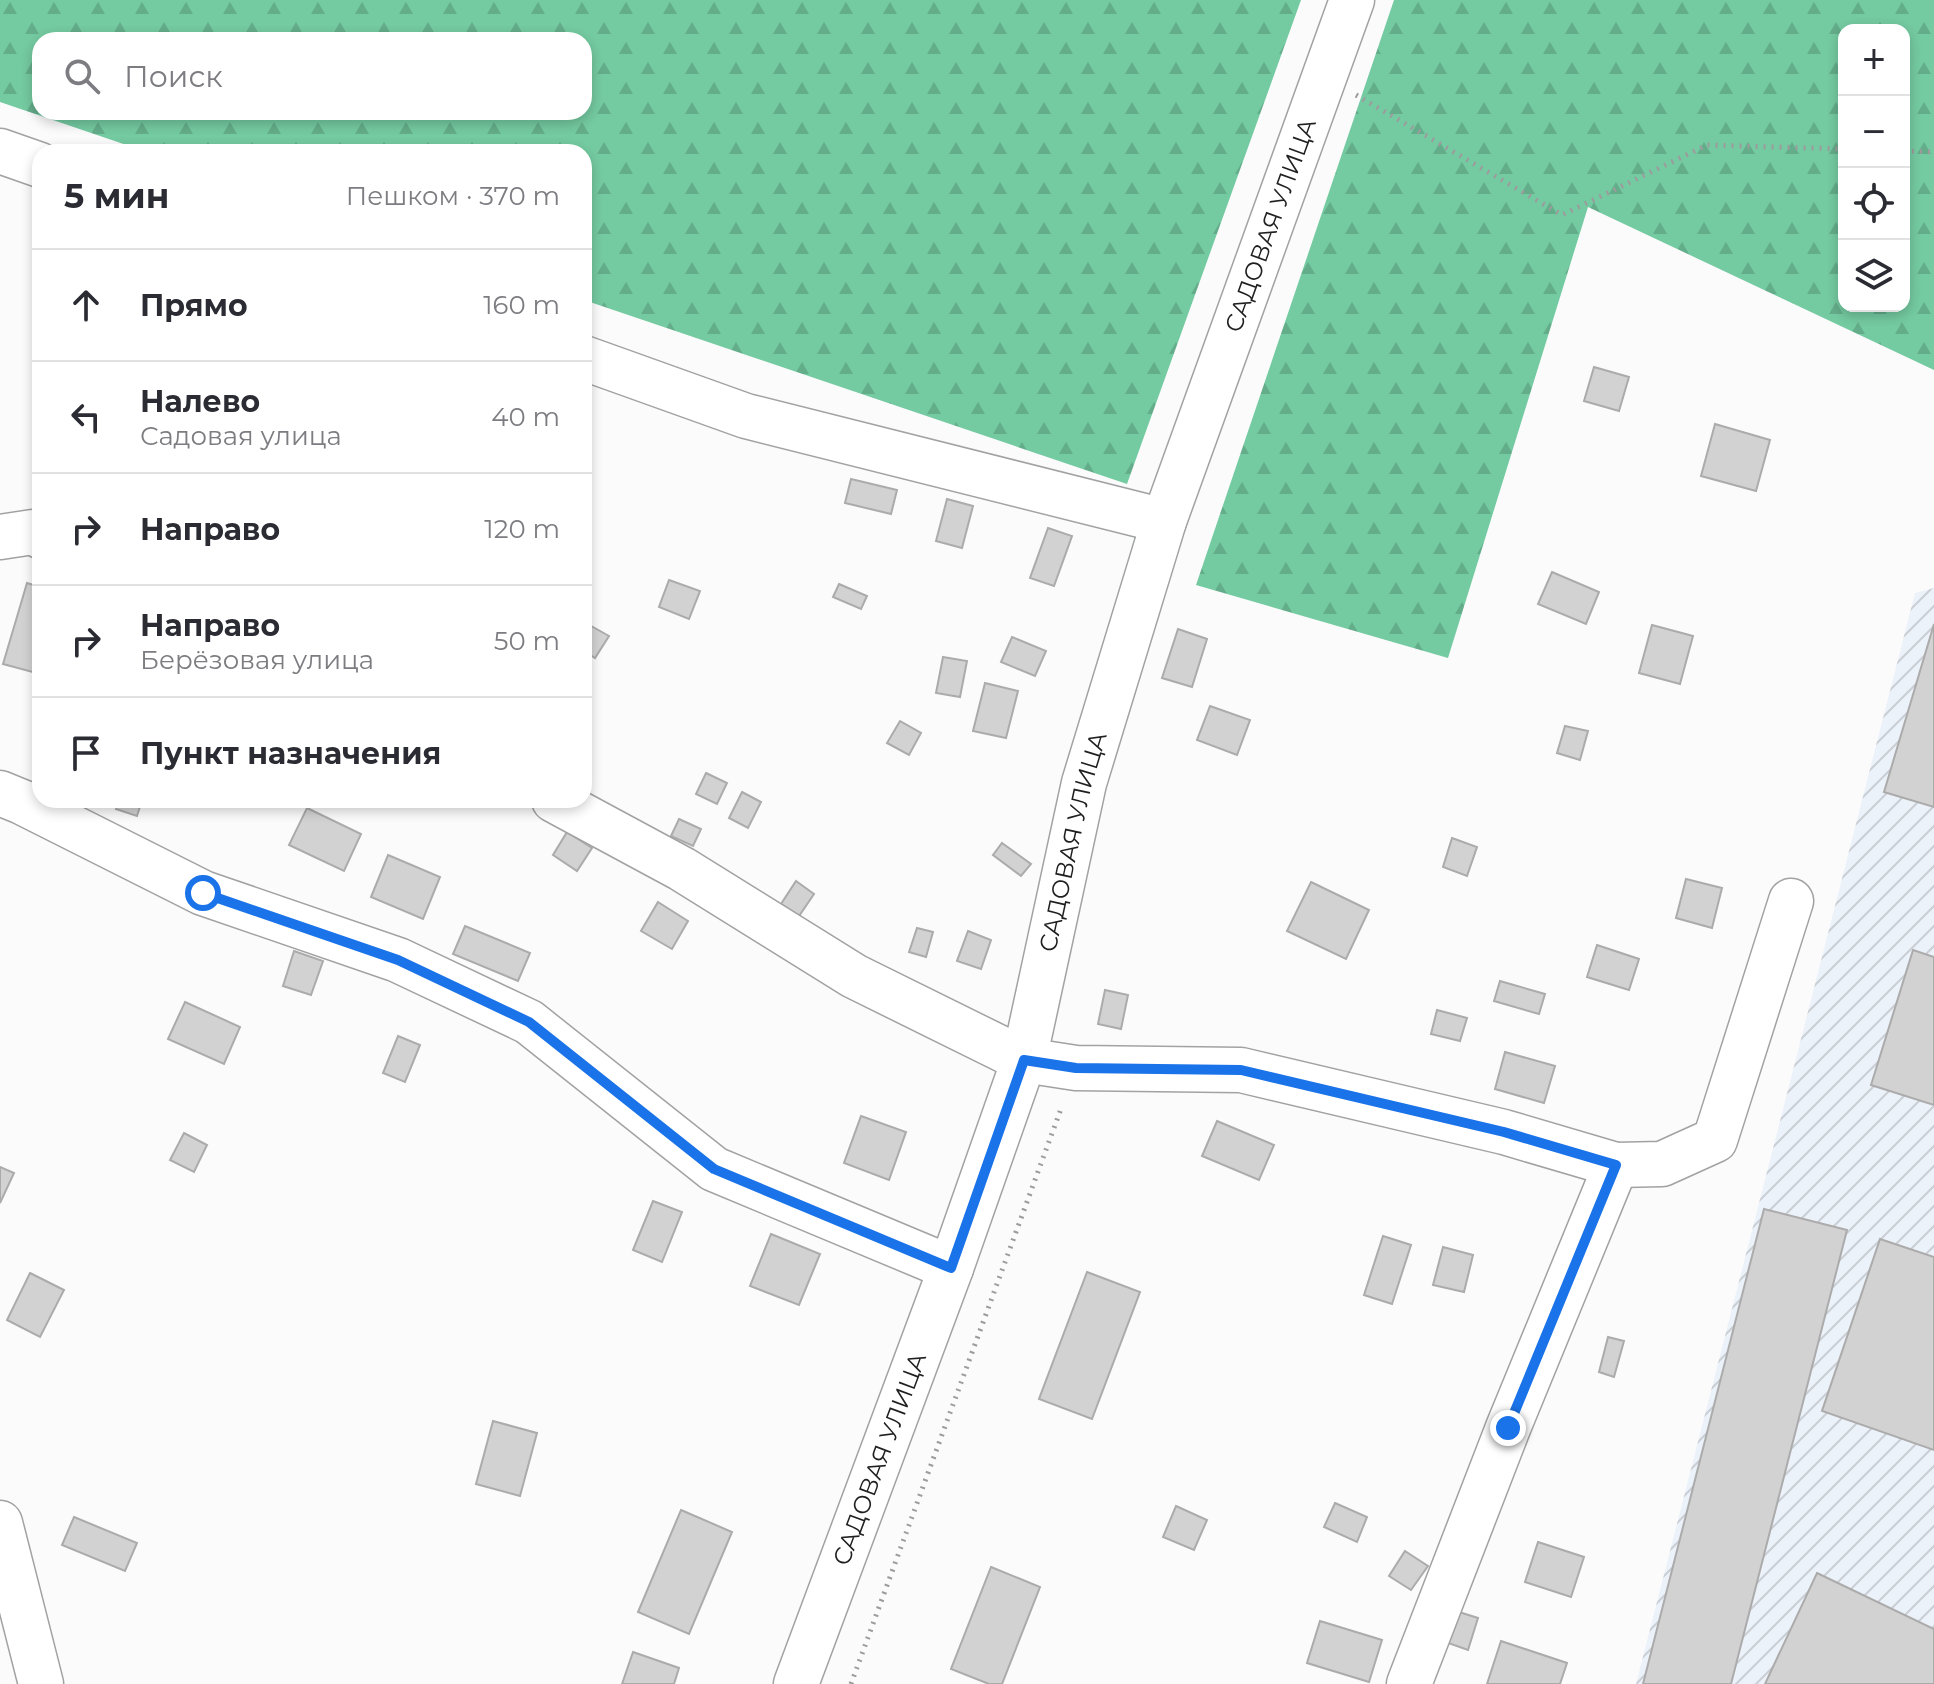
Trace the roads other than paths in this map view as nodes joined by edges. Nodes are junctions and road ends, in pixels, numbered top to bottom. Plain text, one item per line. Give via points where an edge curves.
1 (1352, 0) edge
2 (0, 151) edge
3 (32, 162) edge
4 (592, 361) edge
5 (1164, 521) junction
6 (32, 532) edge
7 (0, 537) edge
8 (0, 793) edge
9 (32, 807) edge
10 (34, 808) edge
11 (569, 808) edge
12 (1791, 901) dead end
13 (1024, 1060) junction
14 (1616, 1165) junction
15 (951, 1268) junction
16 (0, 1523) edge
17 (41, 1684) edge
18 (796, 1684) edge
19 (1409, 1684) edge

1 - 5 street, САДОВАЯ УЛИЦА
2 - 3 street
4 - 5 street via 746,416
5 - 13 street, САДОВАЯ УЛИЦА via 1084,783
6 - 7 street
8 - 9 street
10 - 15 street via 203,893 398,960 529,1022 714,1169
11 - 13 street via 682,869 854,976
12 - 14 street via 1715,1140 1662,1164
13 - 14 street via 1076,1068 1241,1070 1504,1132
13 - 15 street, САДОВАЯ УЛИЦА
14 - 19 street
15 - 18 street, САДОВАЯ УЛИЦА
16 - 17 street

